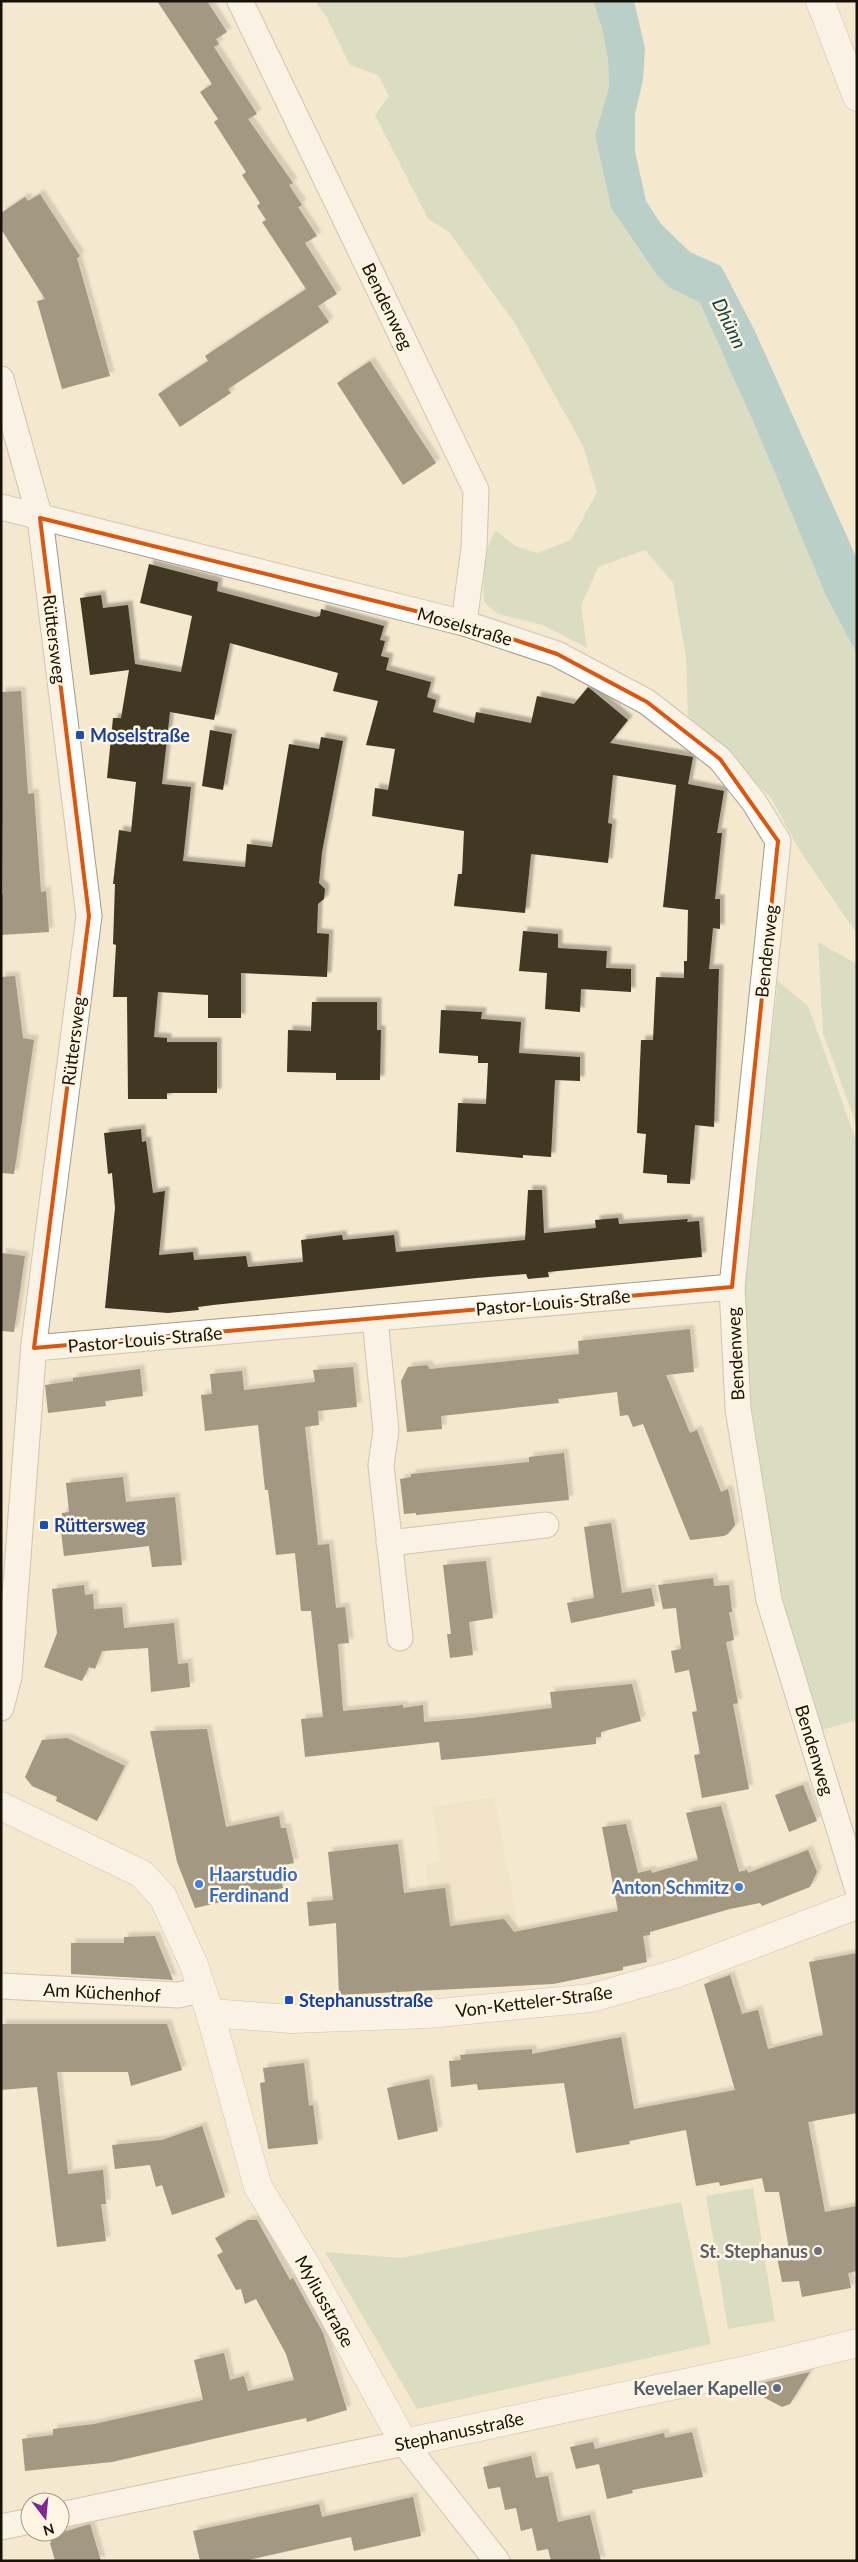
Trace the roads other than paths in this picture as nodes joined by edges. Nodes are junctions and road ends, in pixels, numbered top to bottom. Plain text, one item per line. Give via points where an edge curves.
1 (240, 1) edge
2 (820, 1) edge
3 (857, 97) edge
4 (1, 379) edge
5 (1, 507) edge
6 (40, 518) junction
7 (464, 624) junction
8 (761, 814) joint
9 (732, 1286) junction
10 (376, 1319) junction
11 (34, 1348) junction
12 (546, 1525) dead end
13 (389, 1543) junction
14 (10, 1576) edge
15 (400, 1638) dead end
16 (1, 1708) edge
17 (1, 1806) edge
18 (857, 1887) edge
19 (857, 1905) edge
20 (1, 1986) edge
21 (206, 2002) junction
22 (857, 2343) edge
23 (404, 2443) junction
24 (70, 2513) edge
25 (20, 2523) edge
26 (1, 2527) edge
27 (497, 2561) edge

1 - 7 street, Bendenweg via 476,490 474,548
2 - 3 street
4 - 6 street, Rüttersweg
5 - 6 street, Moselstraße
6 - 7 street, Moselstraße
6 - 11 street, Rüttersweg via 89,916
7 - 8 street, Moselstraße via 557,654 647,702 720,759
8 - 9 street, Bendenweg via 778,841
9 - 10 street, Pastor-Louis-Straße
9 - 18 street, Bendenweg via 738,1410 770,1600
10 - 11 street, Pastor-Louis-Straße
10 - 13 street via 386,1431 381,1465
11 - 14 street, Rüttersweg
12 - 13 street
13 - 15 street
14 - 16 street, Rüttersweg via 9,1677
17 - 21 street via 142,1874 163,1898 194,1965
19 - 21 street, Von-Ketteler-Straße via 678,1973 591,1998 428,2014 292,2020
20 - 21 street, Am Küchenhof via 178,1995
21 - 23 street, Myliusstraße via 258,2187 307,2267
22 - 23 street, Stephanusstraße
23 - 24 street, Stephanusstraße
23 - 27 street, Myliusstraße
25 - 26 street

